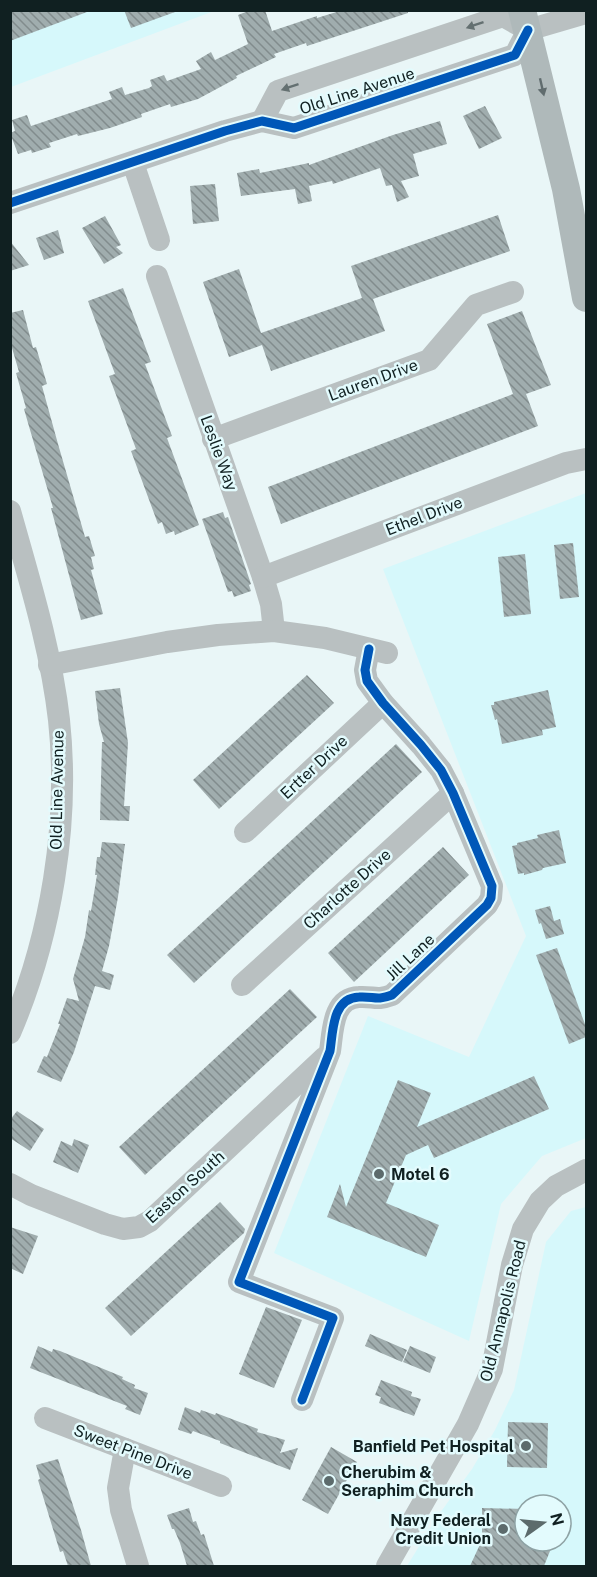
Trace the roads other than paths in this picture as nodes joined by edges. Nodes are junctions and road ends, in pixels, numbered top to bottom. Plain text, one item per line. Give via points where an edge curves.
1 (586, 13) edge
2 (525, 20) edge
3 (262, 121) junction
4 (133, 163) junction
5 (10, 203) edge
6 (159, 240) dead end
7 (157, 276) dead end
8 (513, 292) dead end
9 (586, 298) edge
10 (213, 439) junction
11 (586, 459) edge
12 (10, 511) edge
13 (263, 577) junction
14 (274, 631) junction
15 (49, 666) junction
16 (383, 703) junction
17 (453, 793) junction
18 (245, 832) dead end
19 (242, 985) dead end
20 (10, 1033) edge
21 (330, 1051) junction
22 (586, 1170) edge
23 (10, 1184) edge
24 (302, 1400) dead end
25 (45, 1418) dead end
26 (124, 1449) junction
27 (220, 1486) dead end
28 (138, 1566) edge
29 (387, 1566) edge

1 - 2 street
2 -> 3 street, Old Line Avenue via 503,16 278,91
2 - 3 street, Old Line Avenue via 515,55 294,128
2 -> 9 main road via 566,189
3 - 4 street, Old Line Avenue
4 - 5 street, Old Line Avenue
4 - 6 street
7 - 10 street, Leslie Way
8 - 10 street, Lauren Drive via 476,305 429,360
10 - 13 street, Leslie Way
11 - 13 street, Ethel Drive via 566,463
12 - 15 street, Old Line Avenue
13 - 14 street, Leslie Way
14 - 15 street, Jill Lane via 167,642
14 - 16 street, Jill Lane via 378,651 365,670 367,681
15 - 20 street, Old Line Avenue via 58,720 59,835 37,956
16 - 17 street, Jill Lane via 435,762
16 - 18 street, Ertter Drive
17 - 19 street, Charlotte Drive
17 - 21 street, Jill Lane via 492,886 492,898 392,995 379,999 359,997 342,1006 336,1013
21 - 23 street, Easton South via 150,1221 139,1227 123,1229 105,1224
21 - 24 street, Jill Lane via 239,1282 333,1318
22 - 29 street, Old Annapolis Road via 556,1186 540,1201 523,1229 512,1264 492,1369 468,1424
25 - 26 street, Sweet Pine Drive
26 - 27 street, Sweet Pine Drive
26 - 28 street via 118,1488

